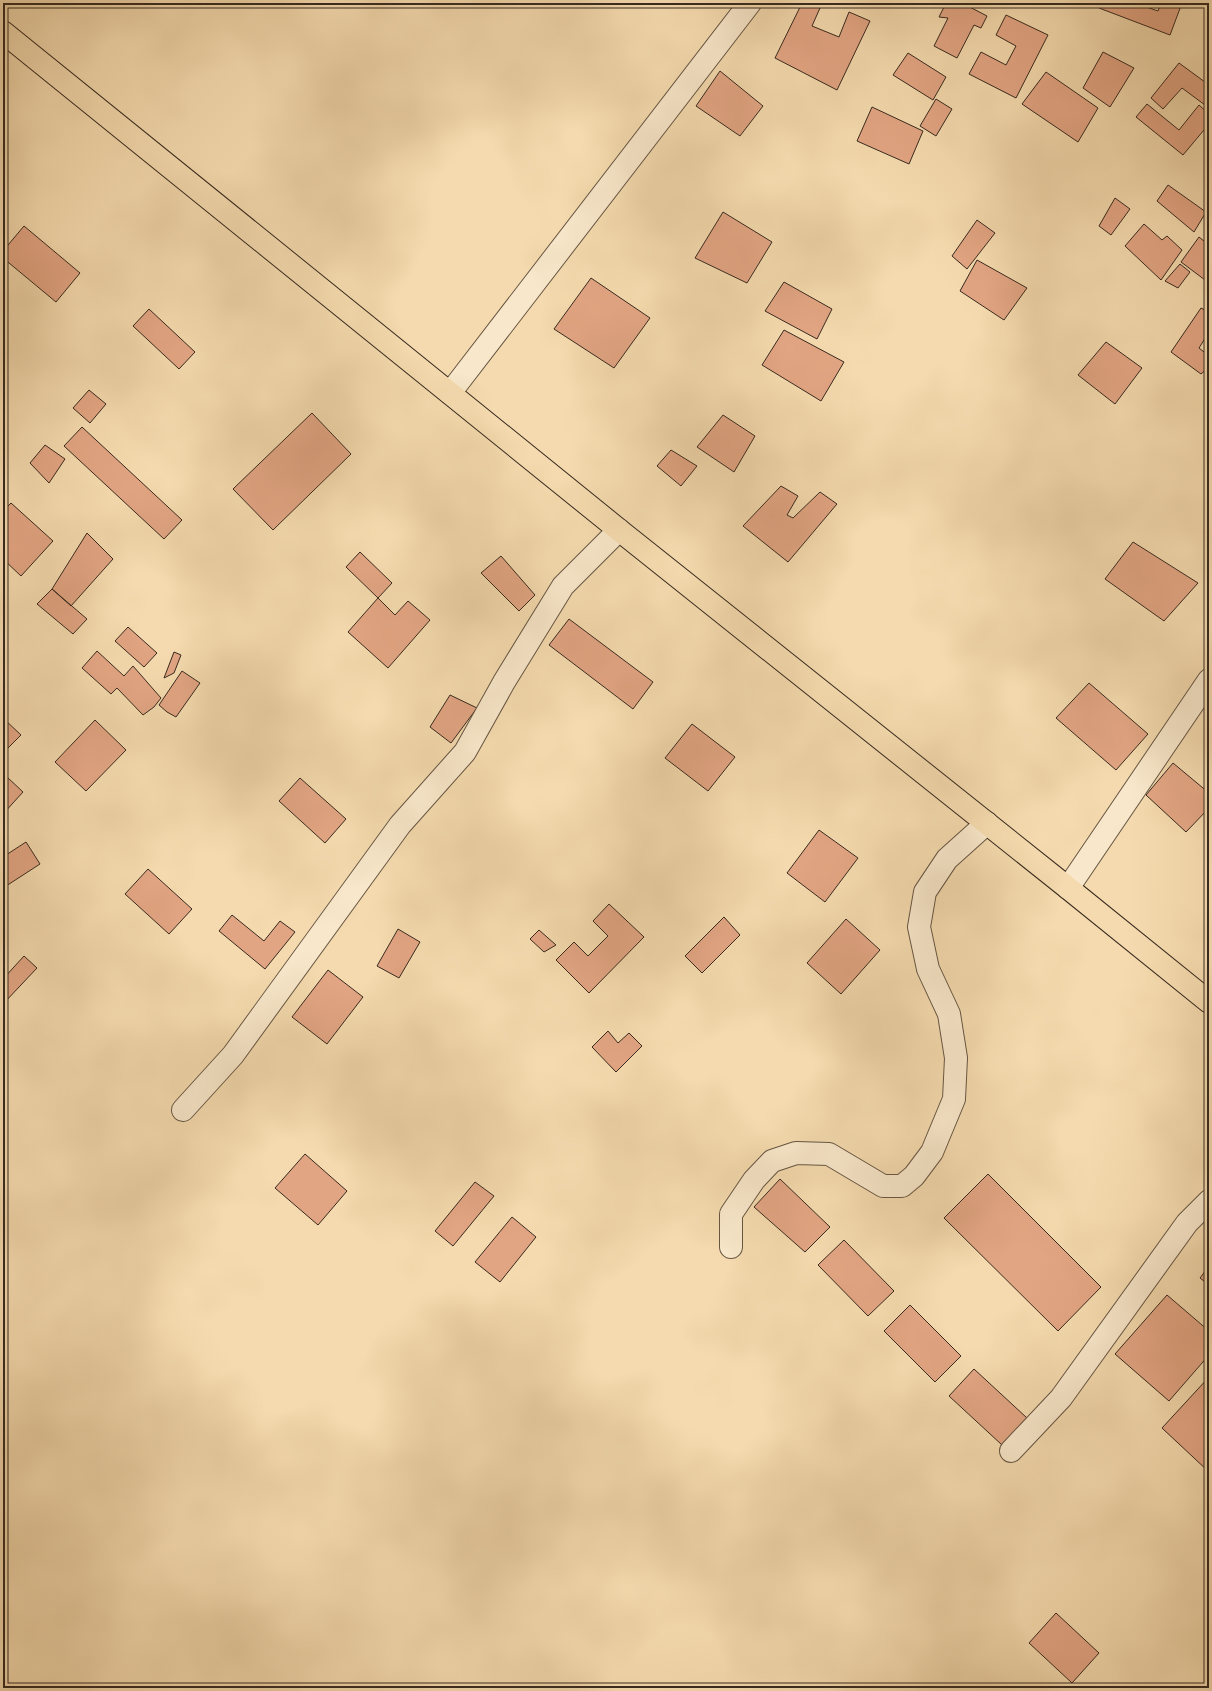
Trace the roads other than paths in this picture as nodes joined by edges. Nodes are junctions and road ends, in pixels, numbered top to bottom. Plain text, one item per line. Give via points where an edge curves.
1 (750, 3) edge
2 (3, 32) edge
3 (450, 393) junction
4 (619, 530) junction
5 (1209, 680) edge
6 (987, 823) junction
7 (1068, 888) junction
8 (1209, 1002) edge
9 (183, 1110) dead end
10 (1209, 1201) edge
11 (731, 1247) dead end
12 (1011, 1451) dead end

1 - 3 street
2 - 3 highway
3 - 4 highway
4 - 6 highway
4 - 9 street via 563,586 504,682 465,752 400,825 232,1055
5 - 7 street
6 - 7 highway
6 - 11 street via 947,859 925,892 919,927 928,969 949,1014 956,1058 954,1099 932,1152 914,1176 902,1186 883,1186 829,1154 796,1153 772,1161 754,1180 731,1214
7 - 8 highway
10 - 12 street via 1187,1223 1061,1398

